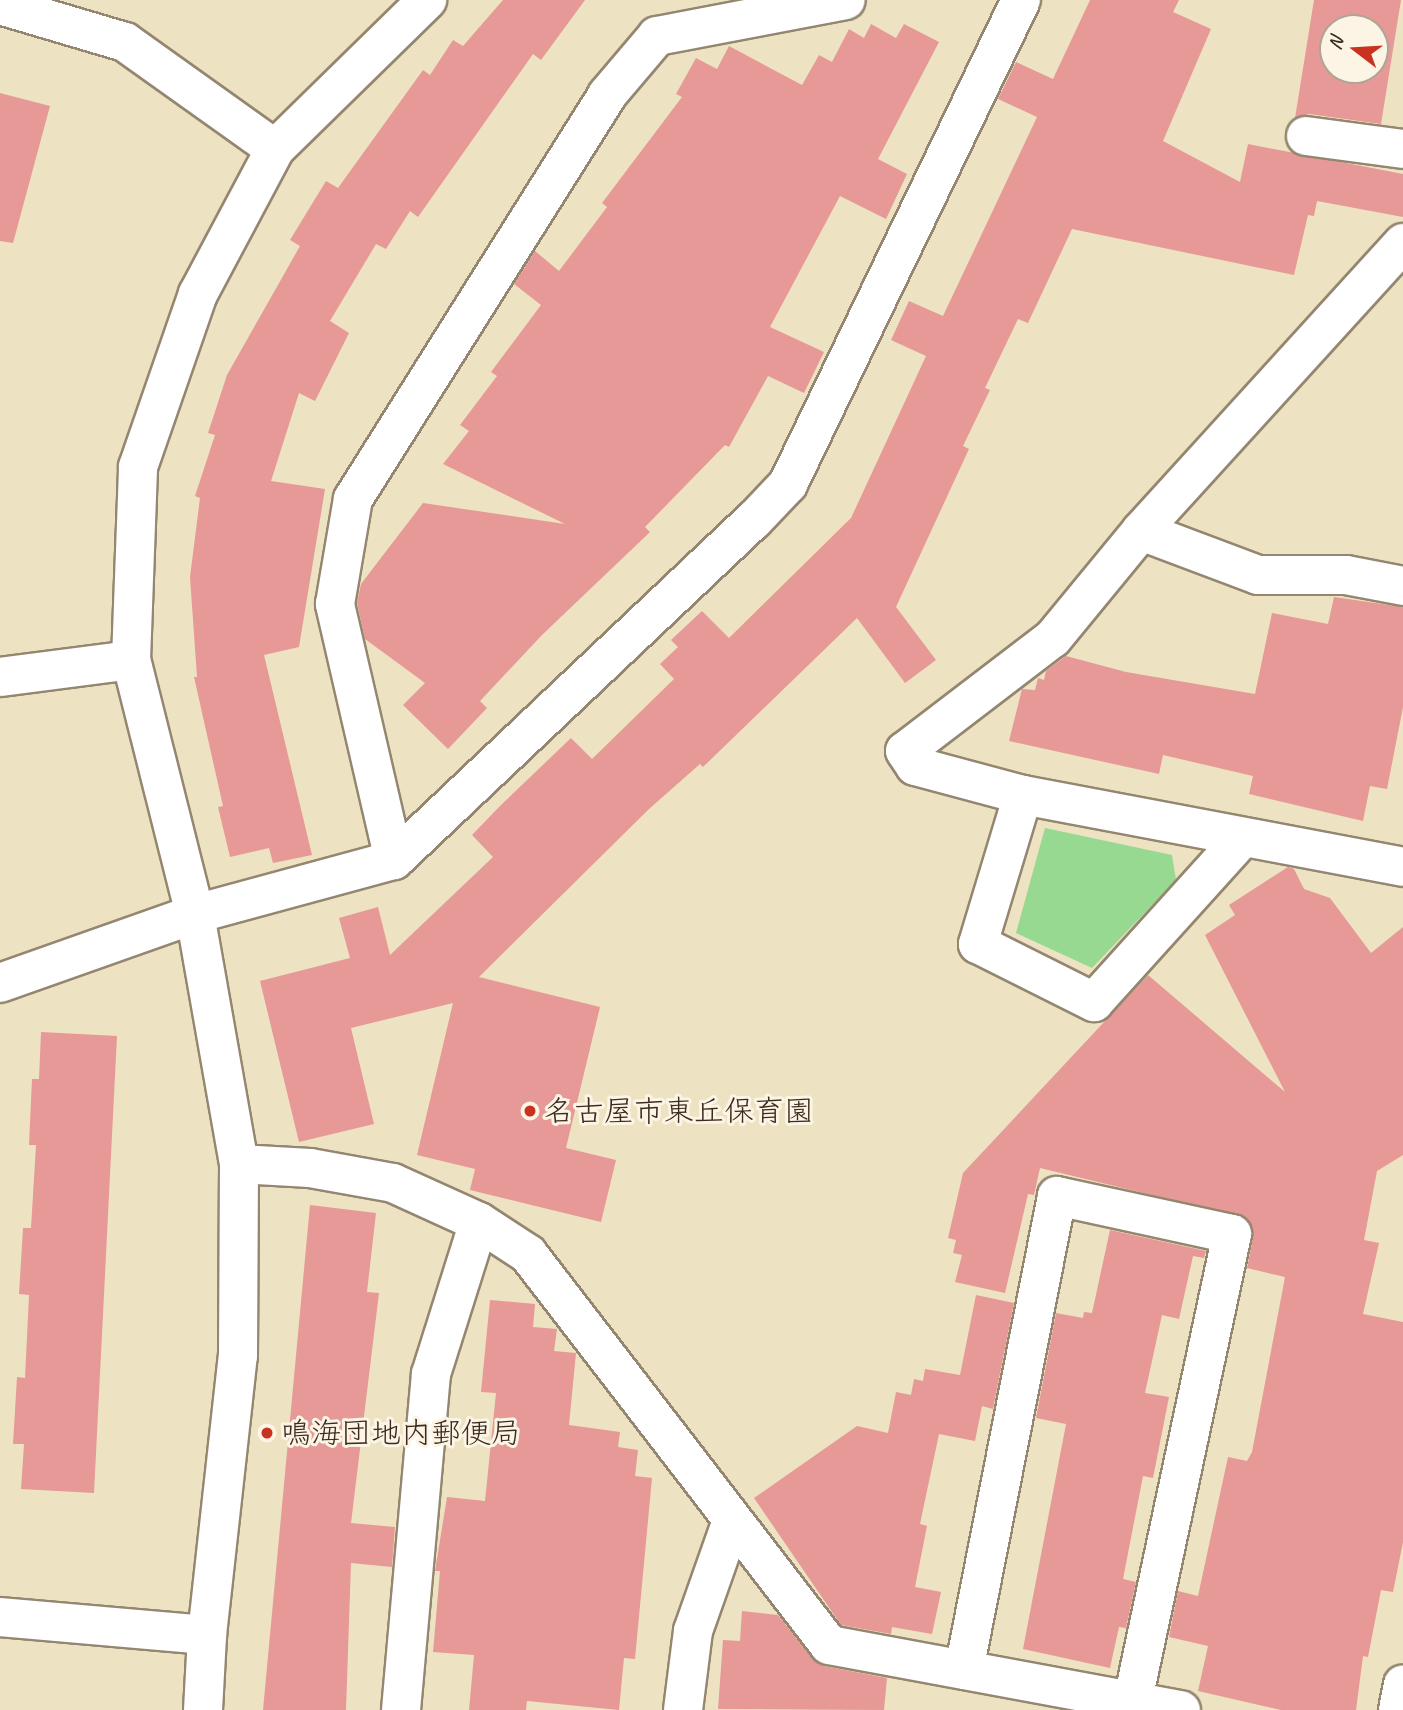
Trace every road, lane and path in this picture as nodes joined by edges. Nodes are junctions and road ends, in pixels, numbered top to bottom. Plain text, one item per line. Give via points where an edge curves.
1 (427, 0) edge
2 (846, 0) edge
3 (1021, 0) edge
4 (0, 5) edge
5 (1306, 136) dead end
6 (275, 149) junction
7 (1403, 149) edge
8 (1403, 243) edge
9 (1141, 531) junction
10 (1403, 586) edge
11 (131, 660) junction
12 (0, 677) edge
13 (1023, 795) junction
14 (1242, 838) junction
15 (394, 860) junction
16 (1403, 867) edge
17 (195, 914) junction
18 (0, 983) edge
19 (239, 1164) junction
20 (479, 1222) junction
21 (731, 1523) junction
22 (0, 1617) edge
23 (207, 1635) junction
24 (964, 1671) junction
25 (1403, 1684) edge
26 (1133, 1700) junction
27 (203, 1710) edge
28 (401, 1710) edge
29 (683, 1710) edge
30 (1181, 1710) edge
31 (1398, 1710) edge

1 - 6 street
2 - 15 street via 657,36 607,95 353,499 335,604
3 - 15 street via 788,484
4 - 6 street via 125,41
5 - 7 street
6 - 11 street via 198,294 138,467
8 - 9 street
9 - 10 street via 1258,575 1346,575
9 - 13 street via 1053,638 905,751 915,766
11 - 12 street
11 - 17 street
13 - 14 street
13 - 14 street via 978,944 1094,1002
14 - 16 street
15 - 17 street
17 - 18 street
17 - 19 street
19 - 20 street via 310,1168 393,1183
19 - 23 street via 238,1356
20 - 21 street via 528,1254
20 - 28 street via 430,1374
21 - 24 street via 829,1645
21 - 29 street via 692,1631
22 - 23 street
23 - 27 street
24 - 26 street
24 - 26 street via 1057,1196 1233,1234
25 - 31 street
26 - 30 street

